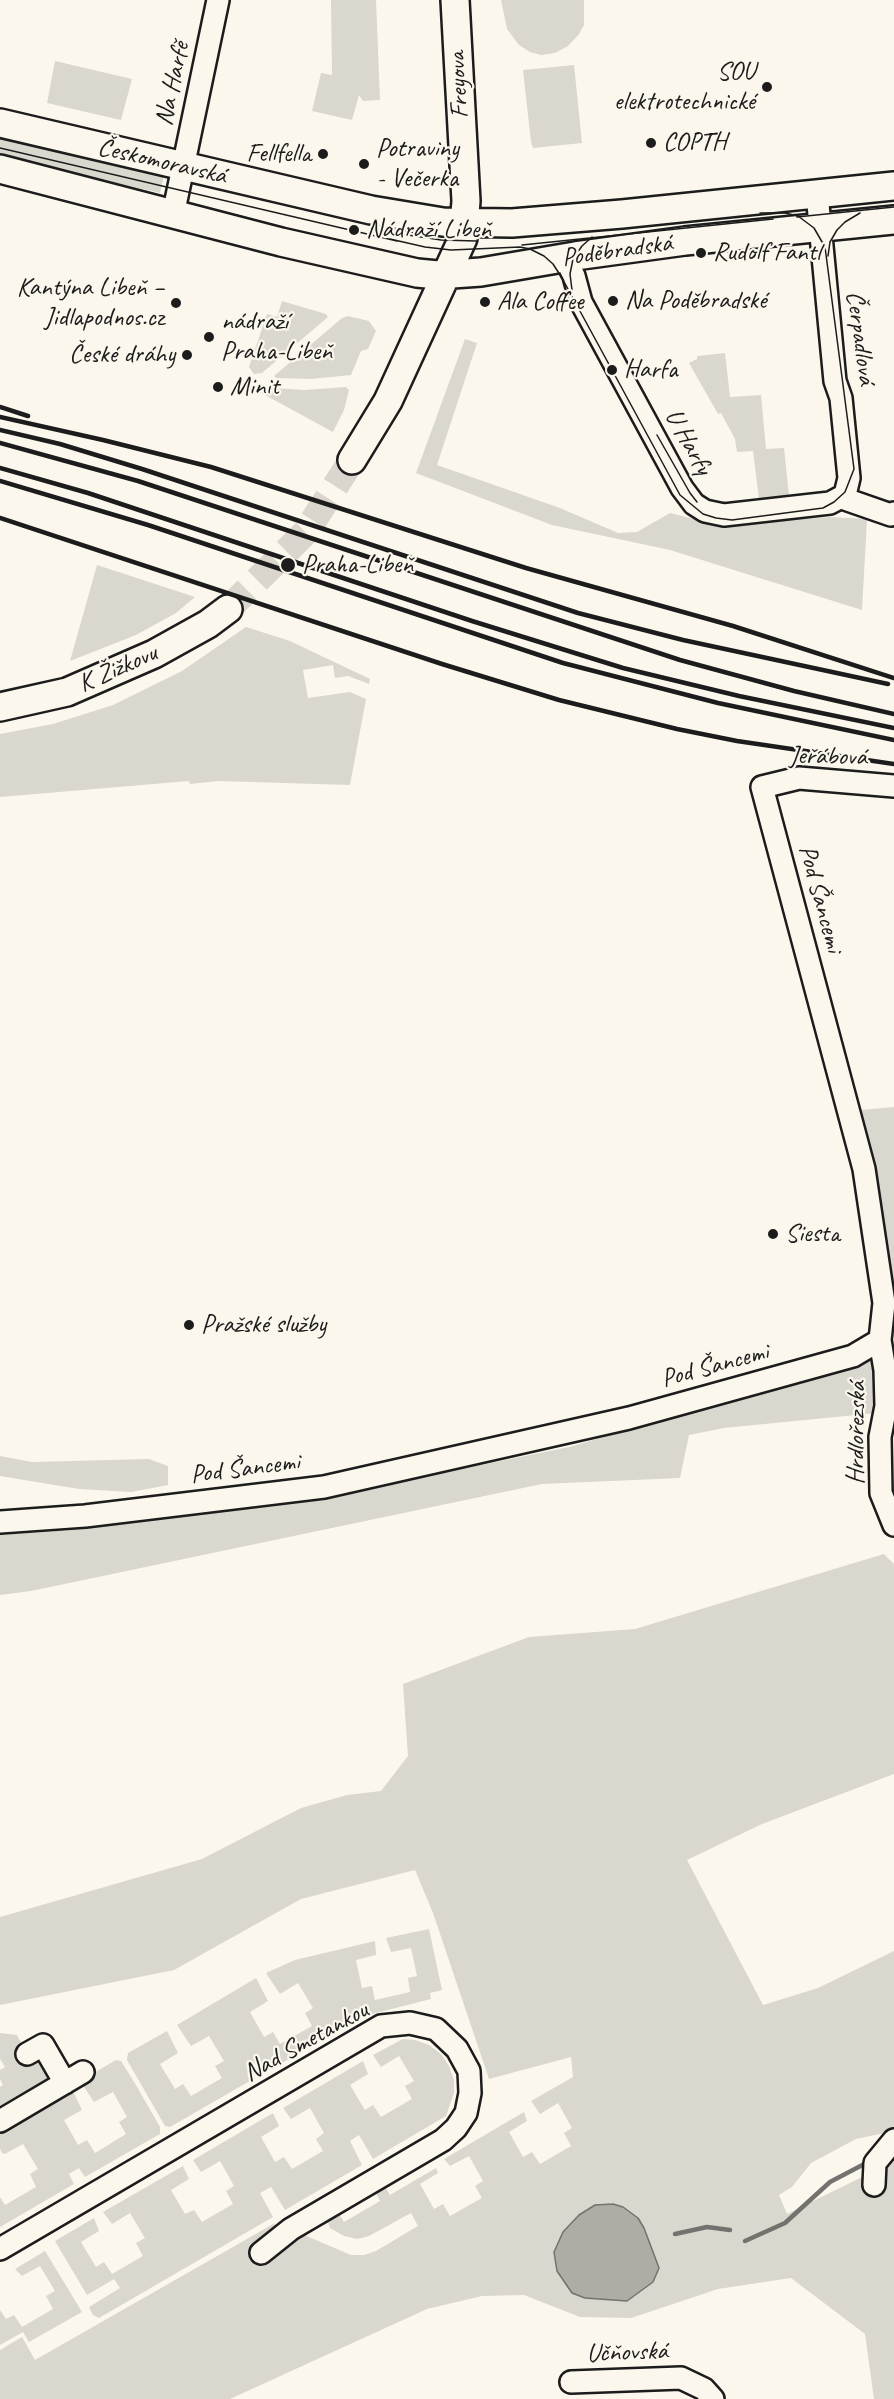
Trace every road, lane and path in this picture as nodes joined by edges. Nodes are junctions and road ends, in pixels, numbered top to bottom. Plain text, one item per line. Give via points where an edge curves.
1 (218, 0) edge
2 (455, 0) edge
3 (0, 123) edge
4 (183, 167) junction
5 (0, 169) edge
6 (894, 186) edge
7 (817, 194) junction
8 (173, 214) junction
9 (894, 220) edge
10 (465, 223) junction
11 (820, 227) junction
12 (565, 258) junction
13 (447, 275) junction
14 (352, 460) tunnel mouth
15 (845, 493) junction
16 (894, 513) edge
17 (228, 609) tunnel mouth
18 (0, 707) edge
19 (894, 786) edge
20 (762, 787) joint
21 (880, 1340) junction
22 (0, 1522) edge
23 (894, 1525) edge
24 (27, 2054) dead end
25 (0, 2121) edge
26 (894, 2140) edge
27 (874, 2185) dead end
28 (0, 2248) edge
29 (261, 2253) dead end
30 (571, 2382) dead end
31 (713, 2399) edge

1 - 4 street, Na Harfě
2 - 10 main road, Freyova
3 - 4 main road, Českomoravská
4 - 8 street, Na Harfě
4 - 10 main road, Českomoravská via 412,218
5 - 8 main road, Českomoravská
6 - 7 main road, Poděbradská
7 - 10 main road, Poděbradská via 599,216
7 - 11 street, Čerpadlová
8 - 13 main road, Českomoravská via 417,273
9 - 11 main road, Poděbradská
10 - 13 main road, Freyova via 461,245
11 - 12 main road, Poděbradská
11 - 15 street, Čerpadlová via 835,381 841,398
12 - 13 main road, Poděbradská
12 - 15 street, U Harfy via 581,302 694,504 724,515 826,504
13 - 14 main road via 388,401
15 - 16 street
17 - 18 main road, K Žižkovu via 154,654 67,692
19 - 20 street, Jeřábová via 799,778
20 - 21 street, Pod Šancemi via 864,1169 884,1303
21 - 22 street, Pod Šancemi via 853,1356 629,1418 324,1487 85,1516
21 - 23 street, Hrdlořezská via 886,1406 880,1437 881,1493
24 - 25 street via 44,2045 74,2078
26 - 27 street via 875,2163
28 - 29 street, Nad Smetankou via 381,2026 410,2024 436,2029 458,2049 469,2071 466,2113 456,2128 443,2140 291,2229
30 - 31 street, Učňovská via 681,2378

